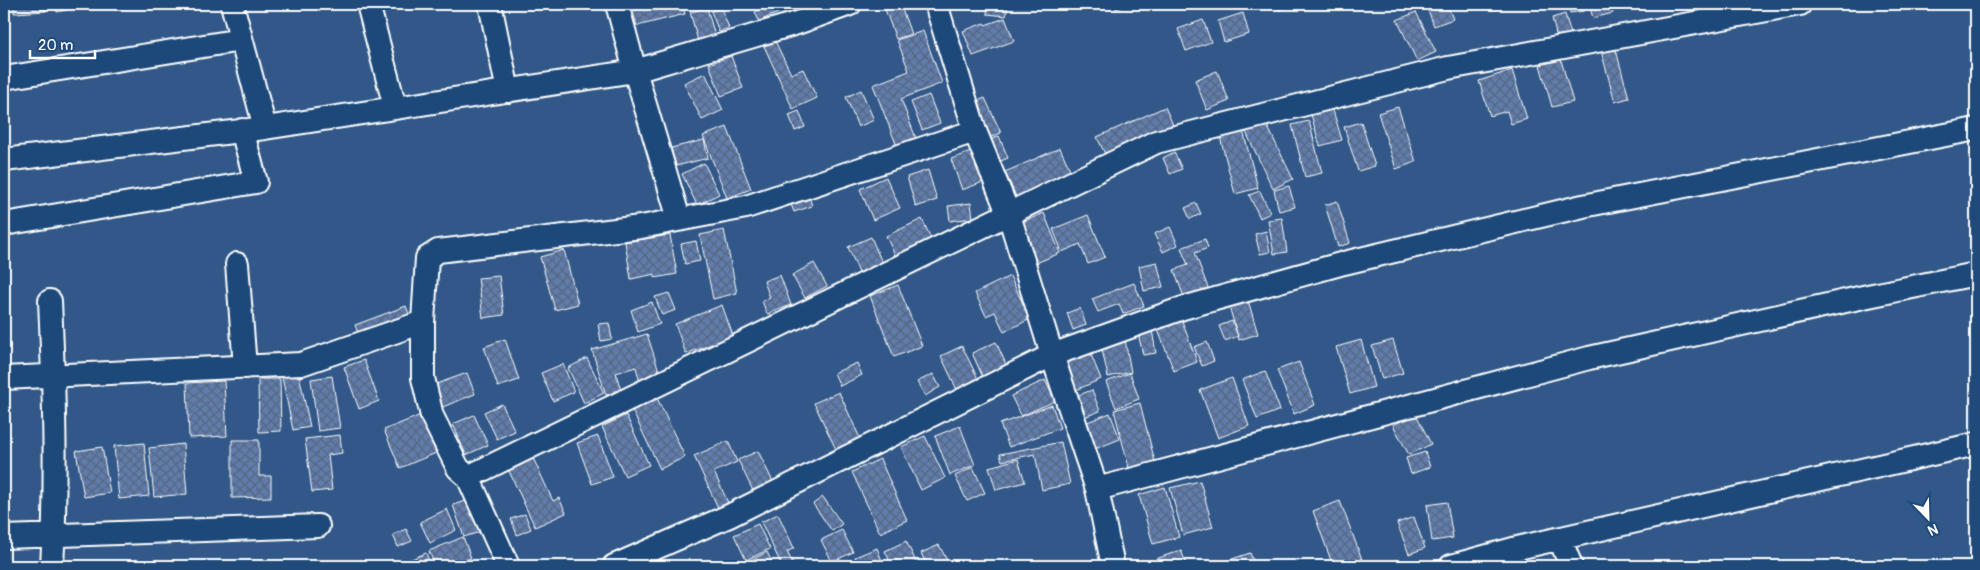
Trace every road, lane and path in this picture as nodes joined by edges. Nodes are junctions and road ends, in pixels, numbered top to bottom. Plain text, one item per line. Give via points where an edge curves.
1 (232, 4) edge
2 (368, 4) edge
3 (490, 4) edge
4 (618, 4) edge
5 (850, 4) edge
6 (936, 4) edge
7 (1800, 4) edge
8 (795, 13) edge
9 (241, 40) junction
10 (634, 70) junction
11 (4, 78) edge
12 (508, 91) junction
13 (395, 107) junction
14 (266, 128) junction
15 (1976, 129) edge
16 (242, 130) junction
17 (975, 131) junction
18 (4, 160) edge
19 (1009, 215) junction
20 (679, 219) junction
21 (4, 224) edge
22 (237, 264) dead end
23 (1976, 274) edge
24 (50, 301) dead end
25 (423, 322) junction
26 (1052, 355) junction
27 (245, 367) junction
28 (53, 376) junction
29 (4, 378) edge
30 (1976, 444) edge
31 (468, 477) junction
32 (1097, 489) junction
33 (318, 526) dead end
34 (54, 536) junction
35 (4, 537) edge
36 (1560, 539) junction
37 (1107, 565) edge
38 (52, 566) edge
39 (508, 566) edge
40 (614, 566) edge
41 (1451, 566) edge
42 (1571, 566) edge

1 - 9 street
2 - 13 street
3 - 12 street
4 - 10 street
5 - 8 street
6 - 17 street
7 - 19 street via 1448,68 1208,128 1156,142
8 - 10 street
9 - 11 street
9 - 14 street
10 - 12 street
10 - 20 street
12 - 13 street
13 - 14 street
14 - 16 street
15 - 26 street via 1583,206 1344,263 1184,308
16 - 18 street
16 - 21 street via 256,182
17 - 19 street
17 - 20 street via 746,207
19 - 26 street
19 - 31 street
20 - 25 street via 641,227 438,251 427,258
22 - 27 street
23 - 32 street via 1589,358
24 - 28 street
25 - 27 street via 301,364
25 - 31 street via 423,378 432,416 458,468
26 - 32 street
26 - 40 street via 729,516
27 - 28 street
28 - 29 street
28 - 34 street
30 - 36 street
31 - 39 street
32 - 37 street
33 - 34 street
34 - 35 street
34 - 38 street
36 - 41 street
36 - 42 street

